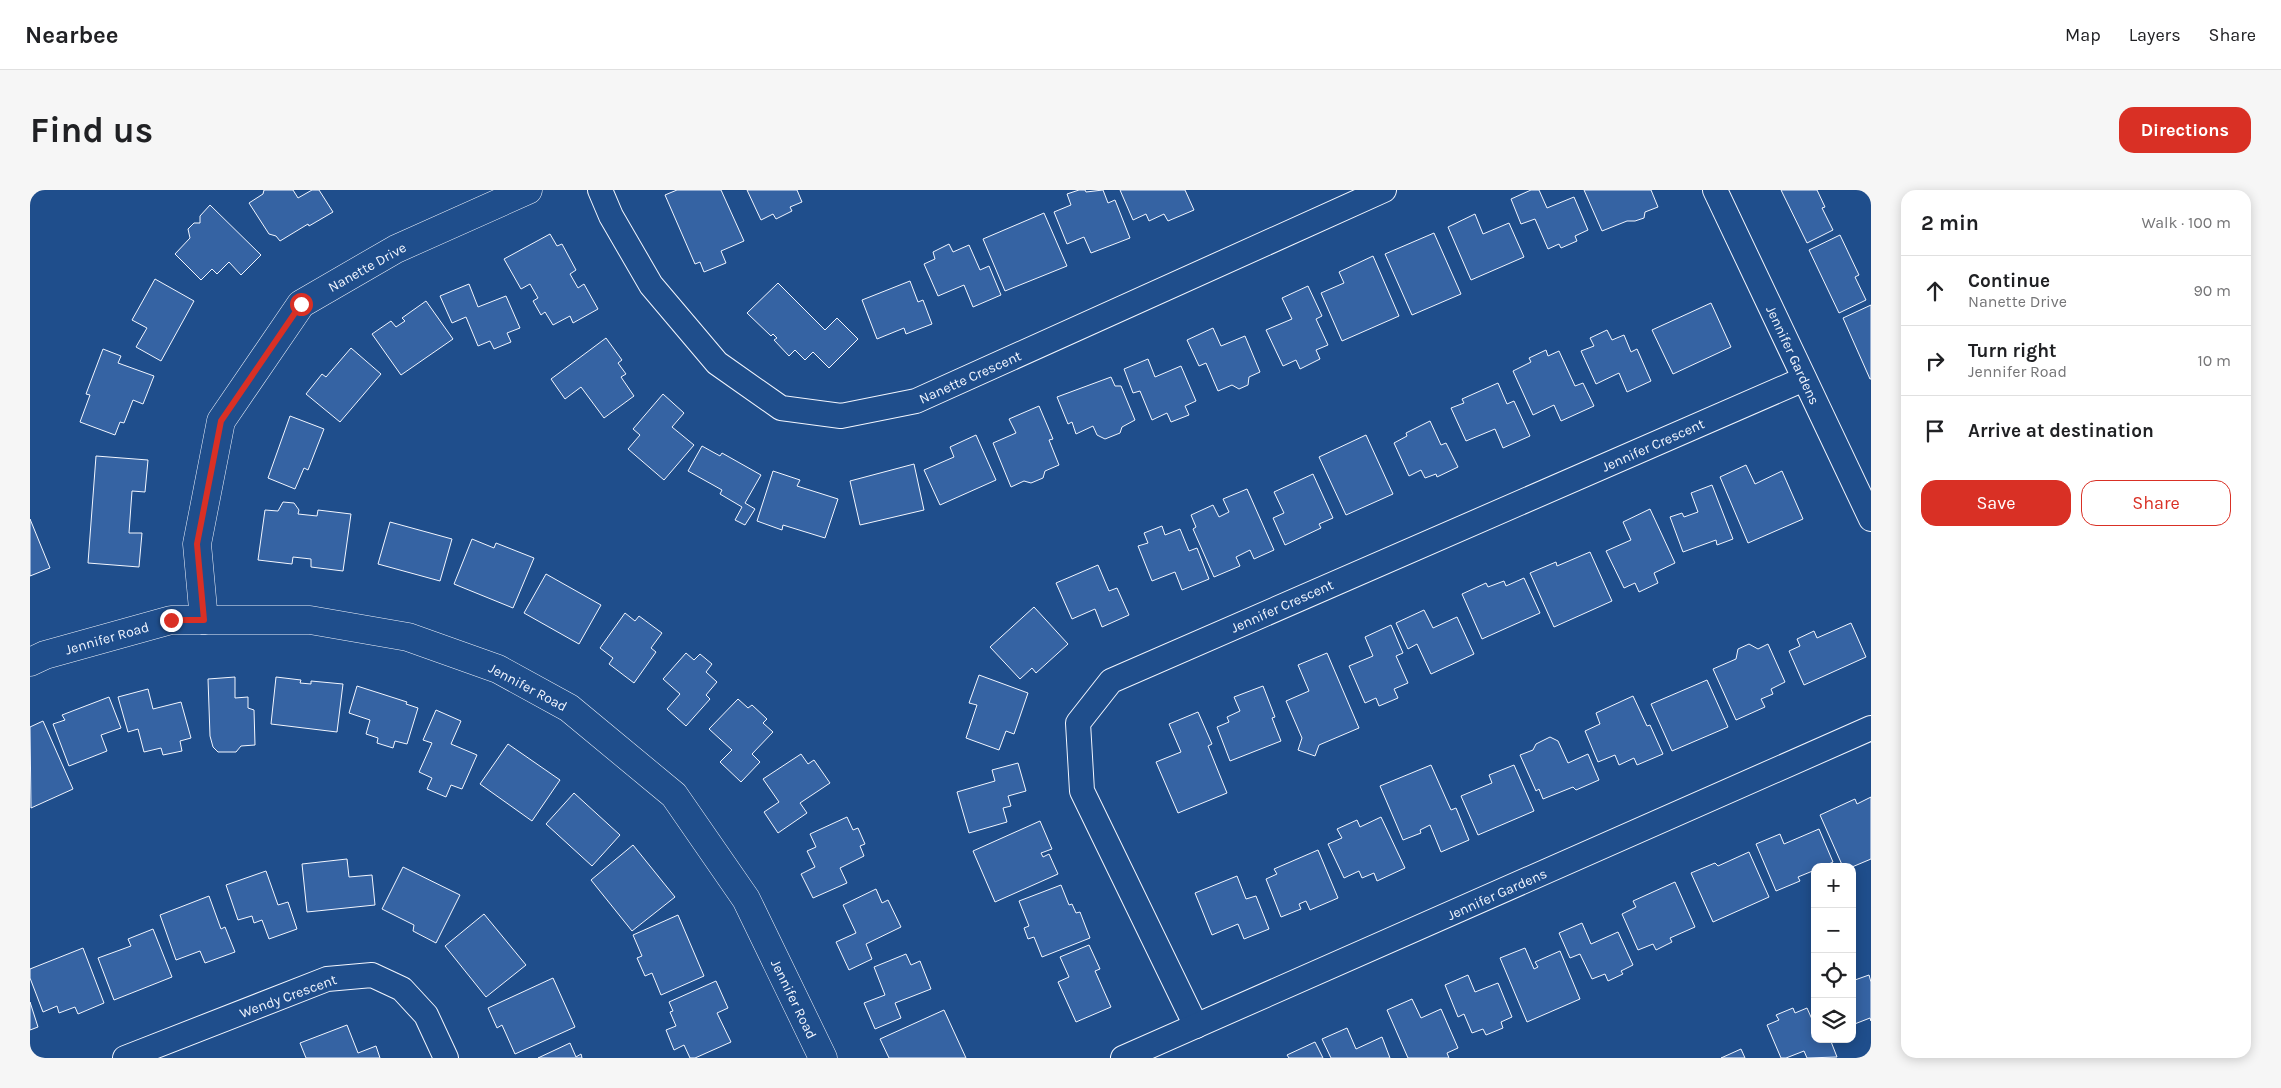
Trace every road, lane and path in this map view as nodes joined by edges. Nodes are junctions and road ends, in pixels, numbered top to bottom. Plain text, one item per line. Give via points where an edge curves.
1 (528, 190) edge
2 (600, 190) edge
3 (1384, 190) edge
4 (1715, 190) edge
5 (1804, 379) junction
6 (1871, 519) edge
7 (204, 620) junction
8 (30, 662) edge
9 (1871, 728) edge
10 (1196, 1026) junction
11 (125, 1058) edge
12 (446, 1058) edge
13 (823, 1058) edge
14 (1123, 1058) edge

1 - 7 street, Nanette Drive via 396,248 301,304 221,421 197,544
2 - 3 street, Nanette Crescent via 650,285 717,363 781,408 841,416 916,401
4 - 5 street, Jennifer Gardens
5 - 6 street, Jennifer Gardens
5 - 10 street, Jennifer Crescent via 1111,681 1078,723 1082,791
7 - 8 street, Jennifer Road via 171,620
7 - 13 street, Jennifer Road via 310,620 408,636 498,669 569,708 674,795 746,899
9 - 10 street, Jennifer Gardens
10 - 14 street, Jennifer Gardens
11 - 12 street, Wendy Crescent via 328,979 372,975 402,989 426,1015

